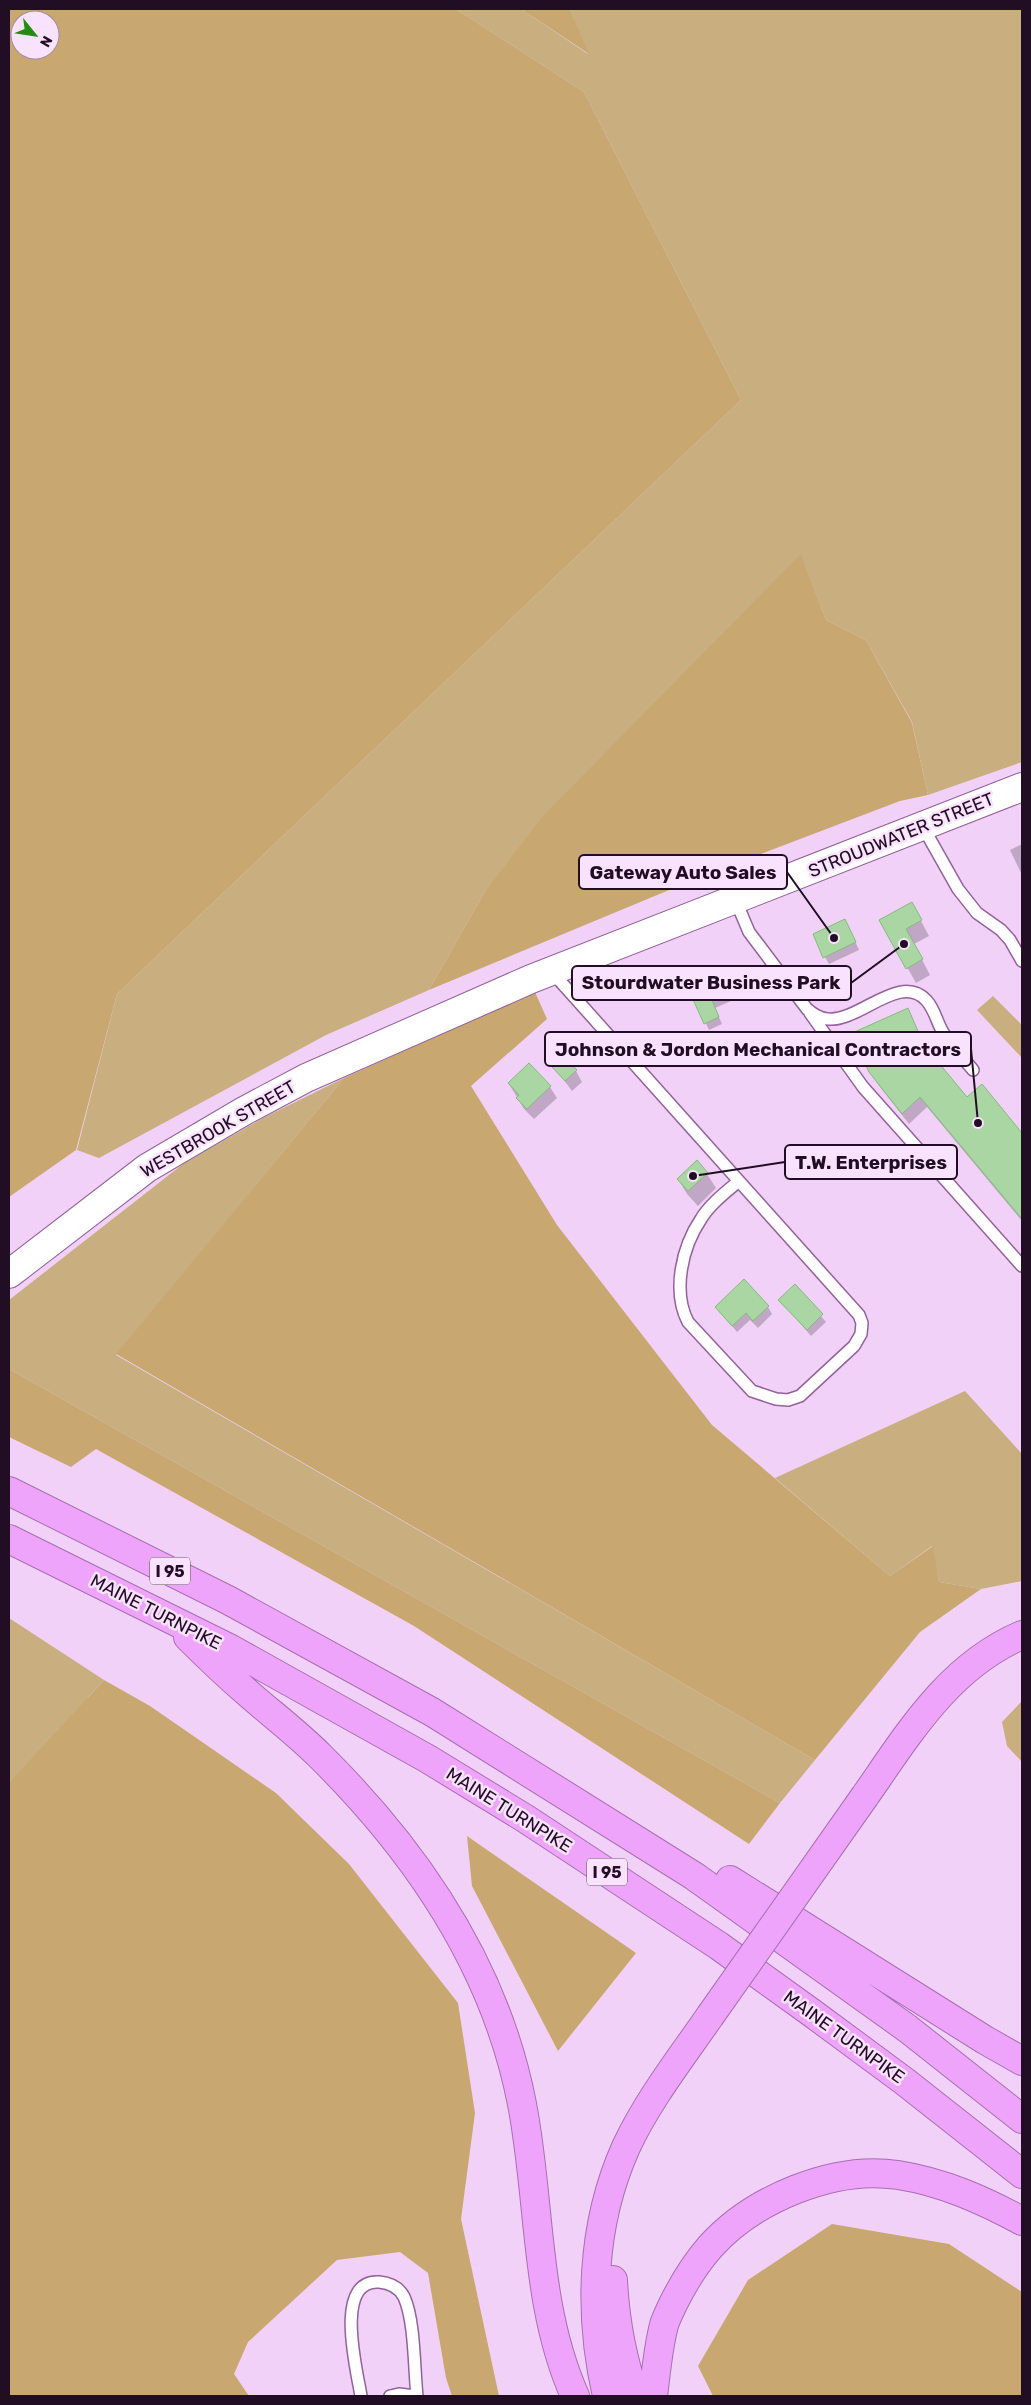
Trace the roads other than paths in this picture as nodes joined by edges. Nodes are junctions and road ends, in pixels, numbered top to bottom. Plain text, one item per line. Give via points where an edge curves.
1 (1022, 787) edge
2 (923, 827) junction
3 (735, 900) junction
4 (1022, 961) edge
5 (551, 971) junction
6 (807, 1009) junction
7 (446, 1015) joint
8 (973, 1070) dead end
9 (739, 1181) junction
10 (1022, 1266) edge
11 (9, 1274) edge
12 (9, 1491) edge
13 (9, 1540) edge
14 (163, 1614) junction
15 (1022, 1635) edge
16 (1022, 1652) edge
17 (871, 1800) junction
18 (694, 1876) junction
19 (717, 2020) junction
20 (1022, 2061) edge
21 (1022, 2119) edge
22 (1022, 2174) edge
23 (1022, 2221) edge
24 (361, 2396) edge
25 (390, 2396) edge
26 (416, 2396) edge
27 (575, 2396) edge
28 (608, 2396) edge
29 (635, 2396) edge
30 (653, 2396) edge

1 - 2 main road, STROUDWATER STREET
2 - 3 main road, STROUDWATER STREET
2 - 4 lane via 958,890 977,913 1001,930
3 - 5 main road, STROUDWATER STREET
3 - 6 lane via 749,932
5 - 7 main road, STROUDWATER STREET
5 - 9 lane
6 - 8 lane via 828,1019 845,1017 900,991 913,991 926,1000 943,1033
6 - 10 lane via 863,1087
7 - 11 main road, WESTBROOK STREET via 306,1078 181,1147 125,1184
9 - 9 lane via 859,1315 862,1323 862,1334 854,1346 800,1396 788,1400 752,1390 688,1322 680,1298 686,1252 694,1232 707,1212
12 - 18 highway, I 95 via 228,1600 423,1708
13 - 14 highway, MAINE TURNPIKE / I 95
14 - 22 highway, MAINE TURNPIKE / I 95 via 428,1759 526,1819 718,1946 812,2013
14 - 27 highway via 319,1755 350,1788 409,1858 460,1935 499,2018 513,2061 522,2106 544,2289 566,2377
15 - 17 highway via 991,1651 955,1678 924,1712
16 - 17 highway via 984,1674 949,1705
17 - 19 highway
18 - 20 highway via 725,1877
18 - 21 highway, I 95 via 908,2029
19 - 28 highway via 661,2086 638,2125 610,2188 595,2278 596,2324
19 - 29 highway via 649,2139 630,2181 617,2225 612,2271 615,2316 623,2361
23 - 30 highway via 987,2202 942,2185 897,2175 851,2175 785,2193 745,2217 710,2246 683,2283 664,2324
24 - 26 lane via 350,2314 353,2299 362,2288 378,2282 396,2286 404,2296
25 - 26 lane

